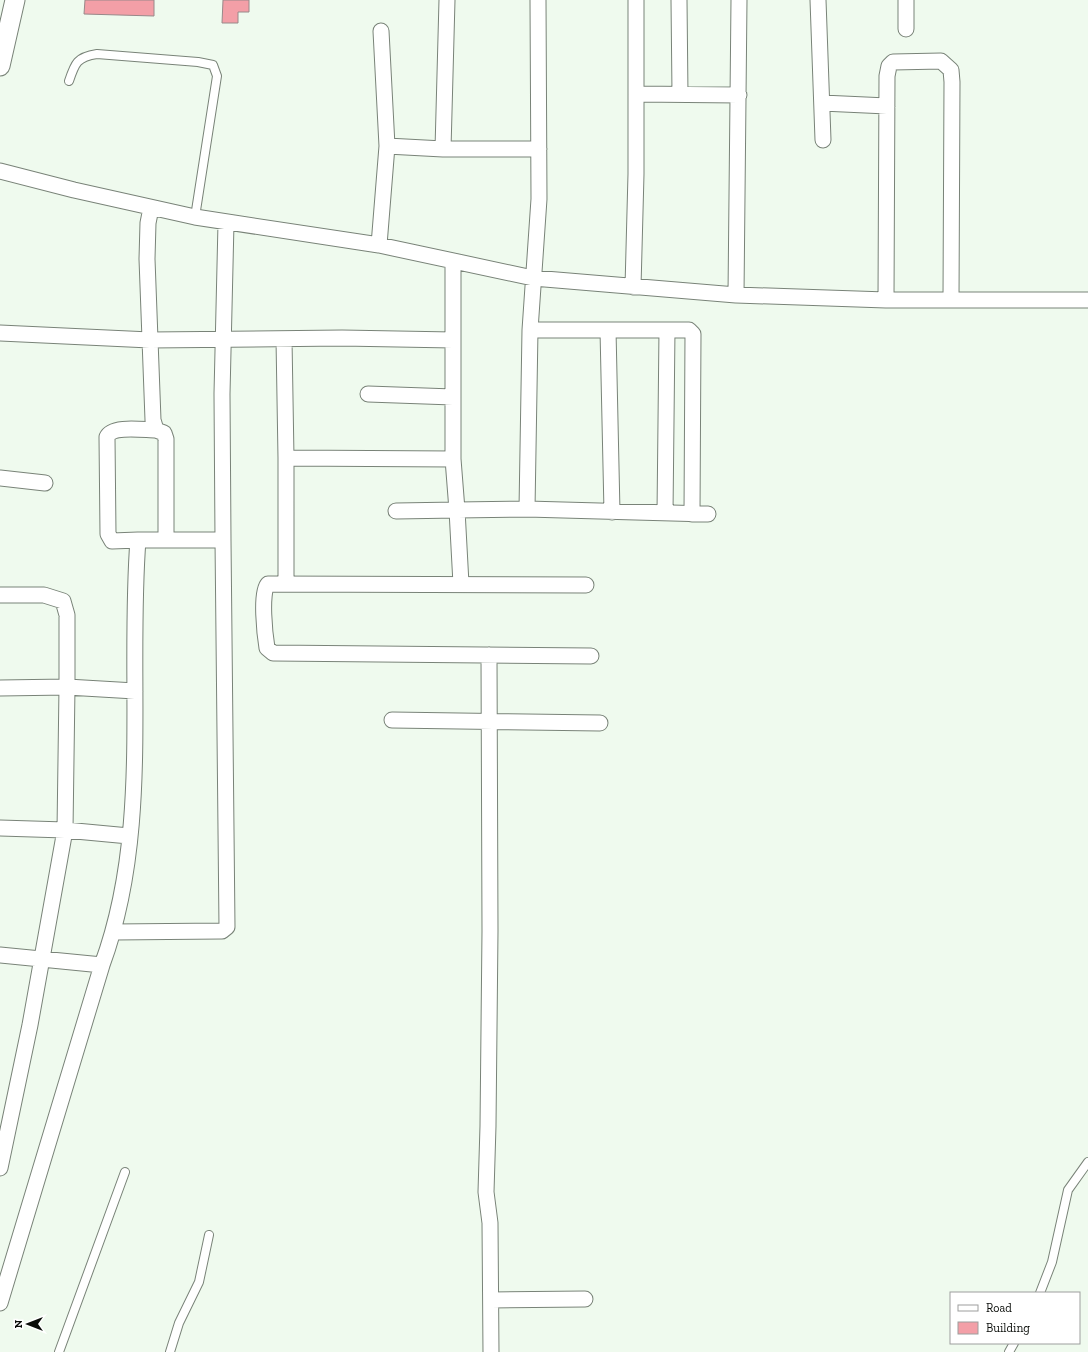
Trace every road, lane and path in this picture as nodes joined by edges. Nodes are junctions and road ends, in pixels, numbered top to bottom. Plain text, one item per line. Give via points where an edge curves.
1 (15, 0) edge
2 (447, 0) edge
3 (538, 0) edge
4 (636, 0) edge
5 (679, 0) edge
6 (739, 0) edge
7 (818, 0) edge
8 (906, 0) edge
9 (5, 18) edge
10 (906, 29) dead end
11 (382, 31) dead end
12 (0, 66) edge
13 (69, 81) dead end
14 (636, 94) junction
15 (680, 94) junction
16 (739, 94) junction
17 (822, 103) junction
18 (887, 106) junction
19 (823, 140) dead end
20 (387, 146) junction
21 (442, 149) junction
22 (539, 149) junction
23 (0, 171) edge
24 (151, 208) junction
25 (195, 217) junction
26 (226, 223) junction
27 (379, 245) junction
28 (453, 261) junction
29 (533, 278) junction
30 (633, 287) junction
31 (736, 295) junction
32 (886, 300) junction
33 (950, 300) junction
34 (1088, 300) edge
35 (530, 330) junction
36 (608, 330) junction
37 (667, 330) junction
38 (0, 333) edge
39 (223, 339) junction
40 (284, 339) junction
41 (150, 340) junction
42 (453, 340) junction
43 (368, 394) dead end
44 (452, 397) junction
45 (156, 430) junction
46 (286, 458) junction
47 (453, 459) junction
48 (0, 478) edge
49 (45, 483) dead end
50 (527, 509) junction
51 (457, 510) junction
52 (396, 511) dead end
53 (612, 512) junction
54 (666, 514) junction
55 (692, 514) junction
56 (708, 514) dead end
57 (138, 540) junction
58 (166, 540) junction
59 (222, 540) junction
60 (286, 582) junction
61 (461, 584) junction
62 (586, 585) dead end
63 (0, 595) edge
64 (489, 655) junction
65 (591, 656) dead end
66 (0, 688) edge
67 (67, 688) junction
68 (135, 691) junction
69 (392, 720) dead end
70 (490, 722) junction
71 (600, 724) dead end
72 (0, 828) edge
73 (65, 830) junction
74 (129, 836) junction
75 (114, 932) junction
76 (0, 955) edge
77 (42, 958) junction
78 (102, 965) junction
79 (1088, 1162) edge
80 (0, 1168) edge
81 (126, 1172) dead end
82 (209, 1235) dead end
83 (1040, 1292) edge
84 (585, 1299) dead end
85 (491, 1300) junction
86 (0, 1303) edge
87 (59, 1352) edge
88 (170, 1352) edge
89 (491, 1352) edge

1 - 9 street
2 - 21 street
3 - 22 street
4 - 14 street
5 - 15 street
6 - 16 street
7 - 17 street
8 - 10 street
9 - 12 street
11 - 20 street
13 - 25 lane via 77,61 97,54 213,64 217,76
14 - 15 street
14 - 30 street
15 - 16 street
16 - 31 street
17 - 18 street
17 - 19 street
18 - 32 street
18 - 33 street via 887,76 889,66 893,62 941,61 950,70
20 - 21 street
20 - 27 street
21 - 22 street
22 - 29 street via 539,199
23 - 24 street
24 - 25 street
24 - 41 street via 147,259
25 - 26 street
26 - 27 street
26 - 39 street
27 - 28 street
28 - 29 street
28 - 42 street
29 - 30 street
29 - 35 street
30 - 31 street
31 - 32 street
32 - 33 street
33 - 34 street
35 - 36 street
35 - 50 street
36 - 37 street
36 - 53 street
37 - 54 street
37 - 55 street via 689,330 693,334
38 - 41 street
39 - 40 street
39 - 41 street
39 - 59 street
40 - 42 street
40 - 46 street
41 - 45 street via 153,420
42 - 44 street
43 - 44 street
44 - 47 street
45 - 57 street via 115,430 107,438 108,534 112,541
45 - 58 street via 164,433 166,439
46 - 47 street
46 - 60 street
47 - 51 street
48 - 49 street
50 - 51 street
50 - 53 street
51 - 52 street
51 - 61 street
53 - 54 street
54 - 55 street
55 - 56 street
57 - 58 street
57 - 68 street
58 - 59 street
59 - 75 street via 227,927 222,931
60 - 61 street
60 - 64 street via 268,584 264,591 267,648 273,653
61 - 62 street
63 - 67 street via 44,595 63,601 67,615
64 - 65 street
64 - 70 street
66 - 67 street
67 - 68 street
67 - 73 street
68 - 74 street
69 - 70 street
70 - 71 street
70 - 85 street via 486,1192 490,1223
72 - 73 street
73 - 74 street
73 - 77 street
74 - 75 street
75 - 78 street
76 - 77 street
77 - 78 street
77 - 80 street
78 - 86 street
79 - 83 lane via 1068,1190 1052,1262
81 - 87 lane
82 - 88 lane via 200,1282 179,1323
84 - 85 street
85 - 89 street

